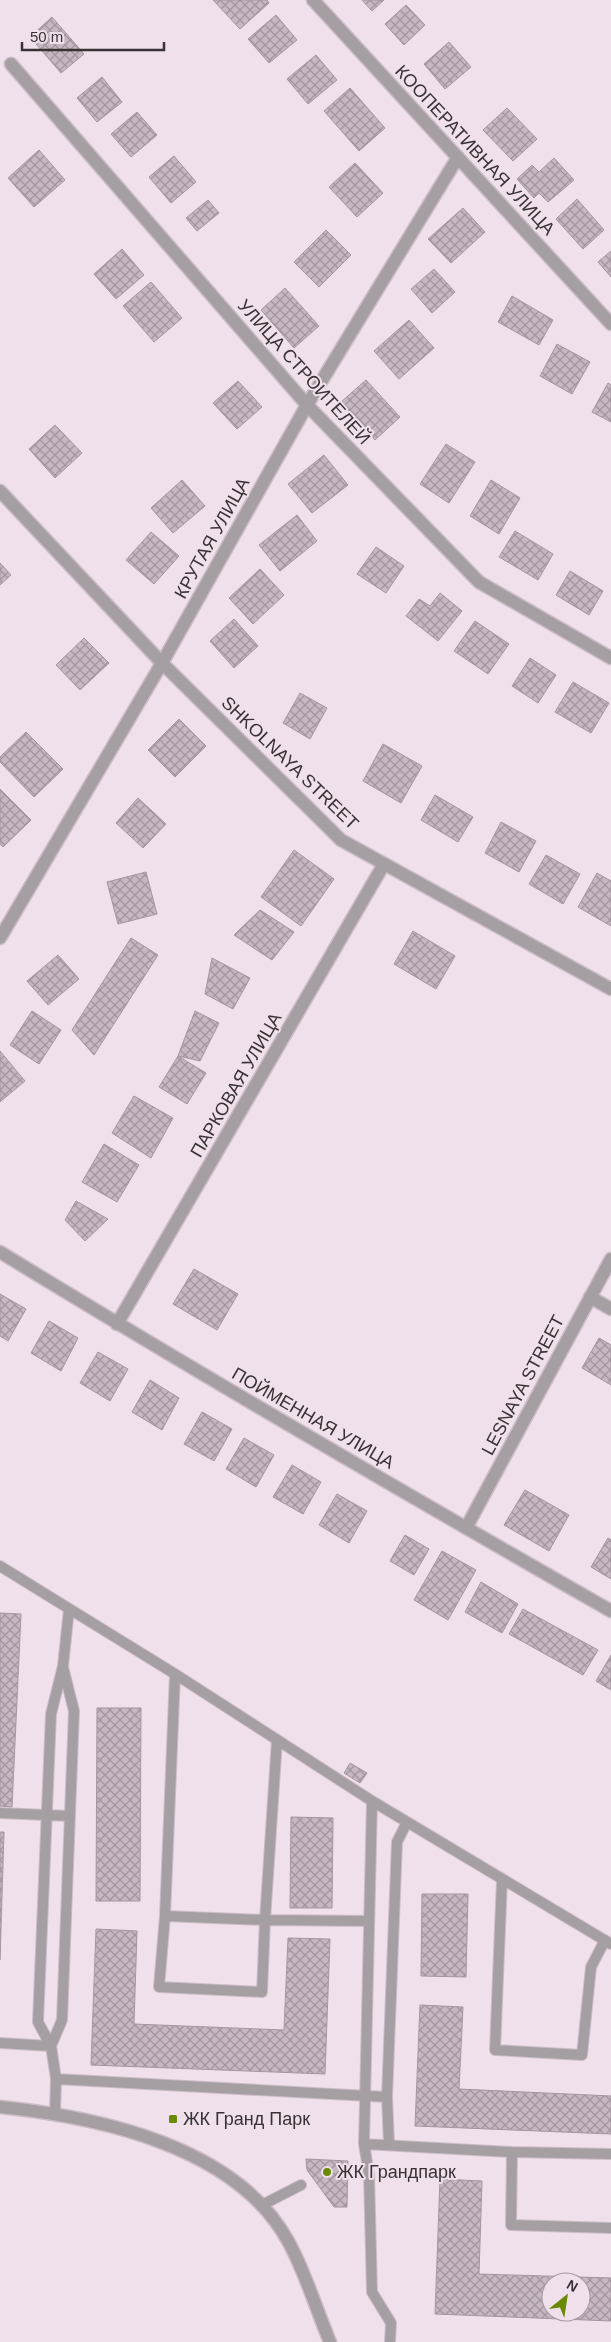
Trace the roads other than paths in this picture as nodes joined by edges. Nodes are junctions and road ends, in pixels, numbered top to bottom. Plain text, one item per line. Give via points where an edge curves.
1 (313, 0) edge
2 (11, 64) dead end
3 (458, 157) junction
4 (611, 324) edge
5 (307, 405) junction
6 (0, 492) edge
7 (611, 658) edge
8 (162, 663) junction
9 (384, 864) junction
10 (0, 938) edge
11 (611, 988) edge
12 (0, 1252) edge
13 (611, 1259) edge
14 (590, 1297) junction
15 (611, 1309) edge
16 (117, 1324) junction
17 (466, 1528) junction
18 (0, 1566) edge
19 (69, 1609) junction
20 (611, 1610) edge
21 (63, 1666) junction
22 (175, 1674) junction
23 (277, 1740) junction
24 (372, 1801) junction
25 (0, 1813) edge
26 (47, 1815) junction
27 (70, 1816) junction
28 (407, 1822) junction
29 (502, 1880) junction
30 (165, 1916) junction
31 (265, 1920) junction
32 (369, 1921) junction
33 (608, 1942) edge
34 (0, 2044) edge
35 (51, 2046) junction
36 (56, 2079) junction
37 (364, 2096) junction
38 (387, 2097) junction
39 (0, 2107) edge
40 (55, 2113) junction
41 (364, 2144) junction
42 (389, 2144) junction
43 (512, 2152) junction
44 (611, 2154) edge
45 (301, 2185) dead end
46 (262, 2205) junction
47 (611, 2228) edge
48 (330, 2342) edge
49 (390, 2342) edge

1 - 3 street, КООПЕРАТИВНАЯ УЛИЦА
2 - 5 street, УЛИЦА СТРОИТЕЛЕЙ
3 - 4 street, КООПЕРАТИВНАЯ УЛИЦА
3 - 5 street, КРУТАЯ УЛИЦА
5 - 7 street, УЛИЦА СТРОИТЕЛЕЙ via 479,582
5 - 8 street, КРУТАЯ УЛИЦА
6 - 8 street, SHKOLNAYA STREET
8 - 9 street, SHKOLNAYA STREET via 340,840
8 - 10 street, КРУТАЯ УЛИЦА
9 - 11 street, SHKOLNAYA STREET
9 - 16 street, ПАРКОВАЯ УЛИЦА
12 - 16 street, ПОЙМЕННАЯ УЛИЦА
13 - 14 street, LESNAYA STREET
14 - 15 street
14 - 17 street, LESNAYA STREET
16 - 17 street, ПОЙМЕННАЯ УЛИЦА
17 - 20 street, ПОЙМЕННАЯ УЛИЦА
18 - 19 lane
19 - 21 lane
19 - 22 lane
21 - 26 lane via 51,1714
21 - 27 lane via 74,1711
22 - 23 lane
22 - 30 lane
23 - 24 lane
23 - 31 lane
24 - 28 lane
24 - 32 lane
25 - 26 lane
26 - 27 lane
26 - 35 lane via 38,2022
27 - 35 lane via 62,2020
28 - 29 lane
28 - 38 lane via 397,1842
29 - 33 lane
29 - 33 lane via 495,2050 582,2055 590,1967
30 - 31 lane
30 - 31 lane via 160,1987 253,1992 262,1992
31 - 32 lane
32 - 37 lane
34 - 35 lane
35 - 36 lane
36 - 37 lane
36 - 40 lane
37 - 38 lane
37 - 41 lane
38 - 42 lane
39 - 40 street
40 - 46 street via 138,2134 192,2154
41 - 42 lane
41 - 49 lane via 369,2174 372,2292 391,2324
42 - 43 lane
43 - 44 lane
43 - 47 lane via 512,2226
45 - 46 lane
46 - 48 street via 288,2240

